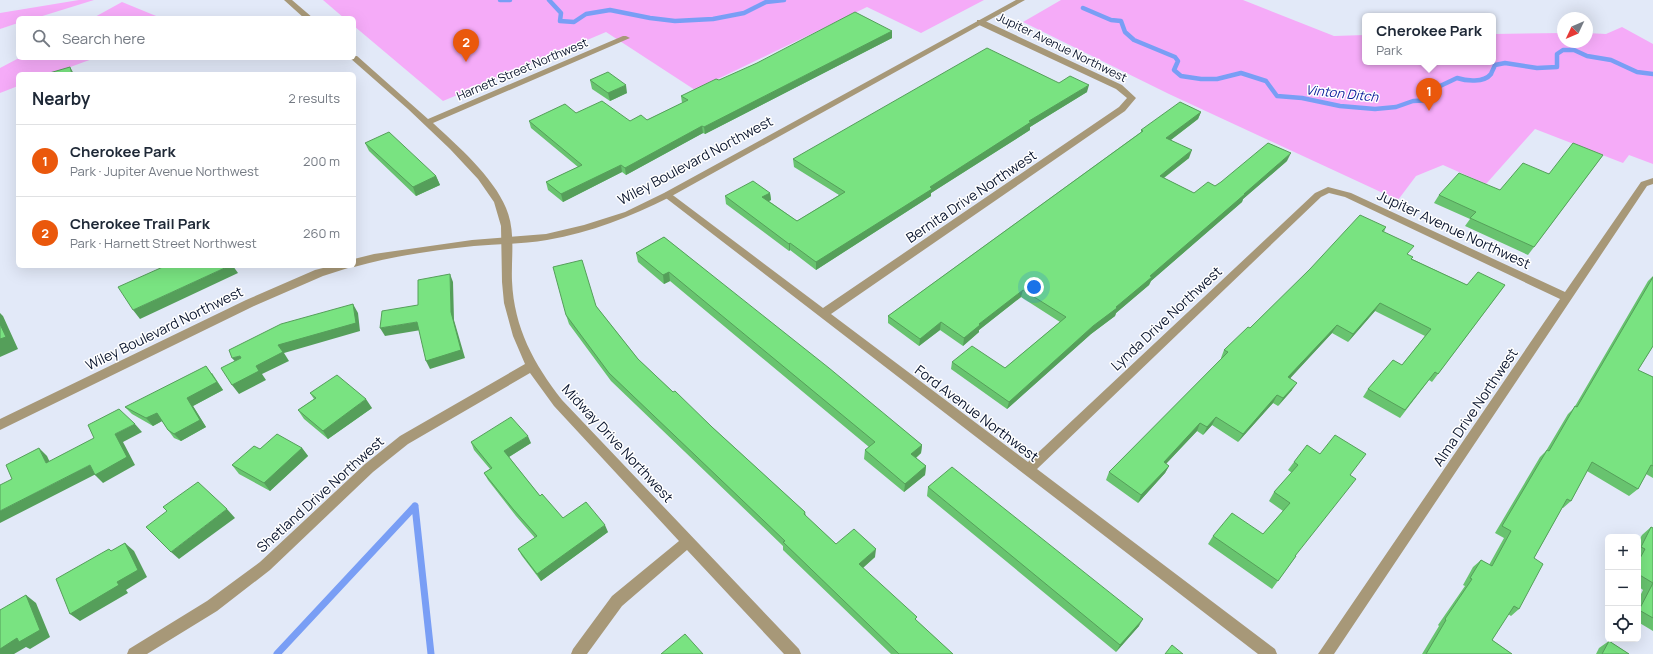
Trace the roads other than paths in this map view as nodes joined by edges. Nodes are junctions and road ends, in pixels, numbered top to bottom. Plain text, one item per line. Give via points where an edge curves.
1 (288, 0) edge
2 (1021, 0) edge
3 (307, 16) edge
4 (980, 22) junction
5 (626, 38) dead end
6 (356, 60) edge
7 (1132, 98) joint
8 (428, 122) junction
9 (1653, 181) edge
10 (1328, 190) joint
11 (667, 195) junction
12 (507, 240) junction
13 (356, 262) edge
14 (337, 268) edge
15 (1567, 298) junction
16 (823, 314) junction
17 (532, 366) junction
18 (0, 425) edge
19 (1028, 470) junction
20 (688, 541) junction
21 (134, 654) edge
22 (578, 654) edge
23 (794, 654) edge
24 (1270, 654) edge
25 (1325, 654) edge

1 - 3 street
2 - 4 street, Wiley Boulevard Northwest
4 - 7 street, Jupiter Avenue Northwest via 1119,87
4 - 11 street, Wiley Boulevard Northwest
5 - 8 street, Harnett Street Northwest
6 - 8 street, Midway Drive Northwest
7 - 16 street, Bernita Drive Northwest via 1122,109
8 - 12 street, Midway Drive Northwest via 486,183 502,210
9 - 15 street, Alma Drive Northwest via 1644,184
10 - 15 street, Jupiter Avenue Northwest via 1348,195
10 - 19 street, Lynda Drive Northwest via 1318,195
11 - 12 street, Wiley Boulevard Northwest via 628,214 586,228 546,237
11 - 16 street, Ford Avenue Northwest
12 - 13 street, Wiley Boulevard Northwest via 420,250
12 - 17 street, Midway Drive Northwest via 510,307 518,335
14 - 18 street, Wiley Boulevard Northwest via 319,273 250,303
15 - 25 street, Alma Drive Northwest
16 - 19 street, Ford Avenue Northwest
17 - 20 street, Midway Drive Northwest via 558,403
17 - 21 street, Shetland Drive Northwest via 404,440 369,468 265,566 212,606
19 - 24 street, Ford Avenue Northwest
20 - 22 street via 617,601
20 - 23 street, Midway Drive Northwest

